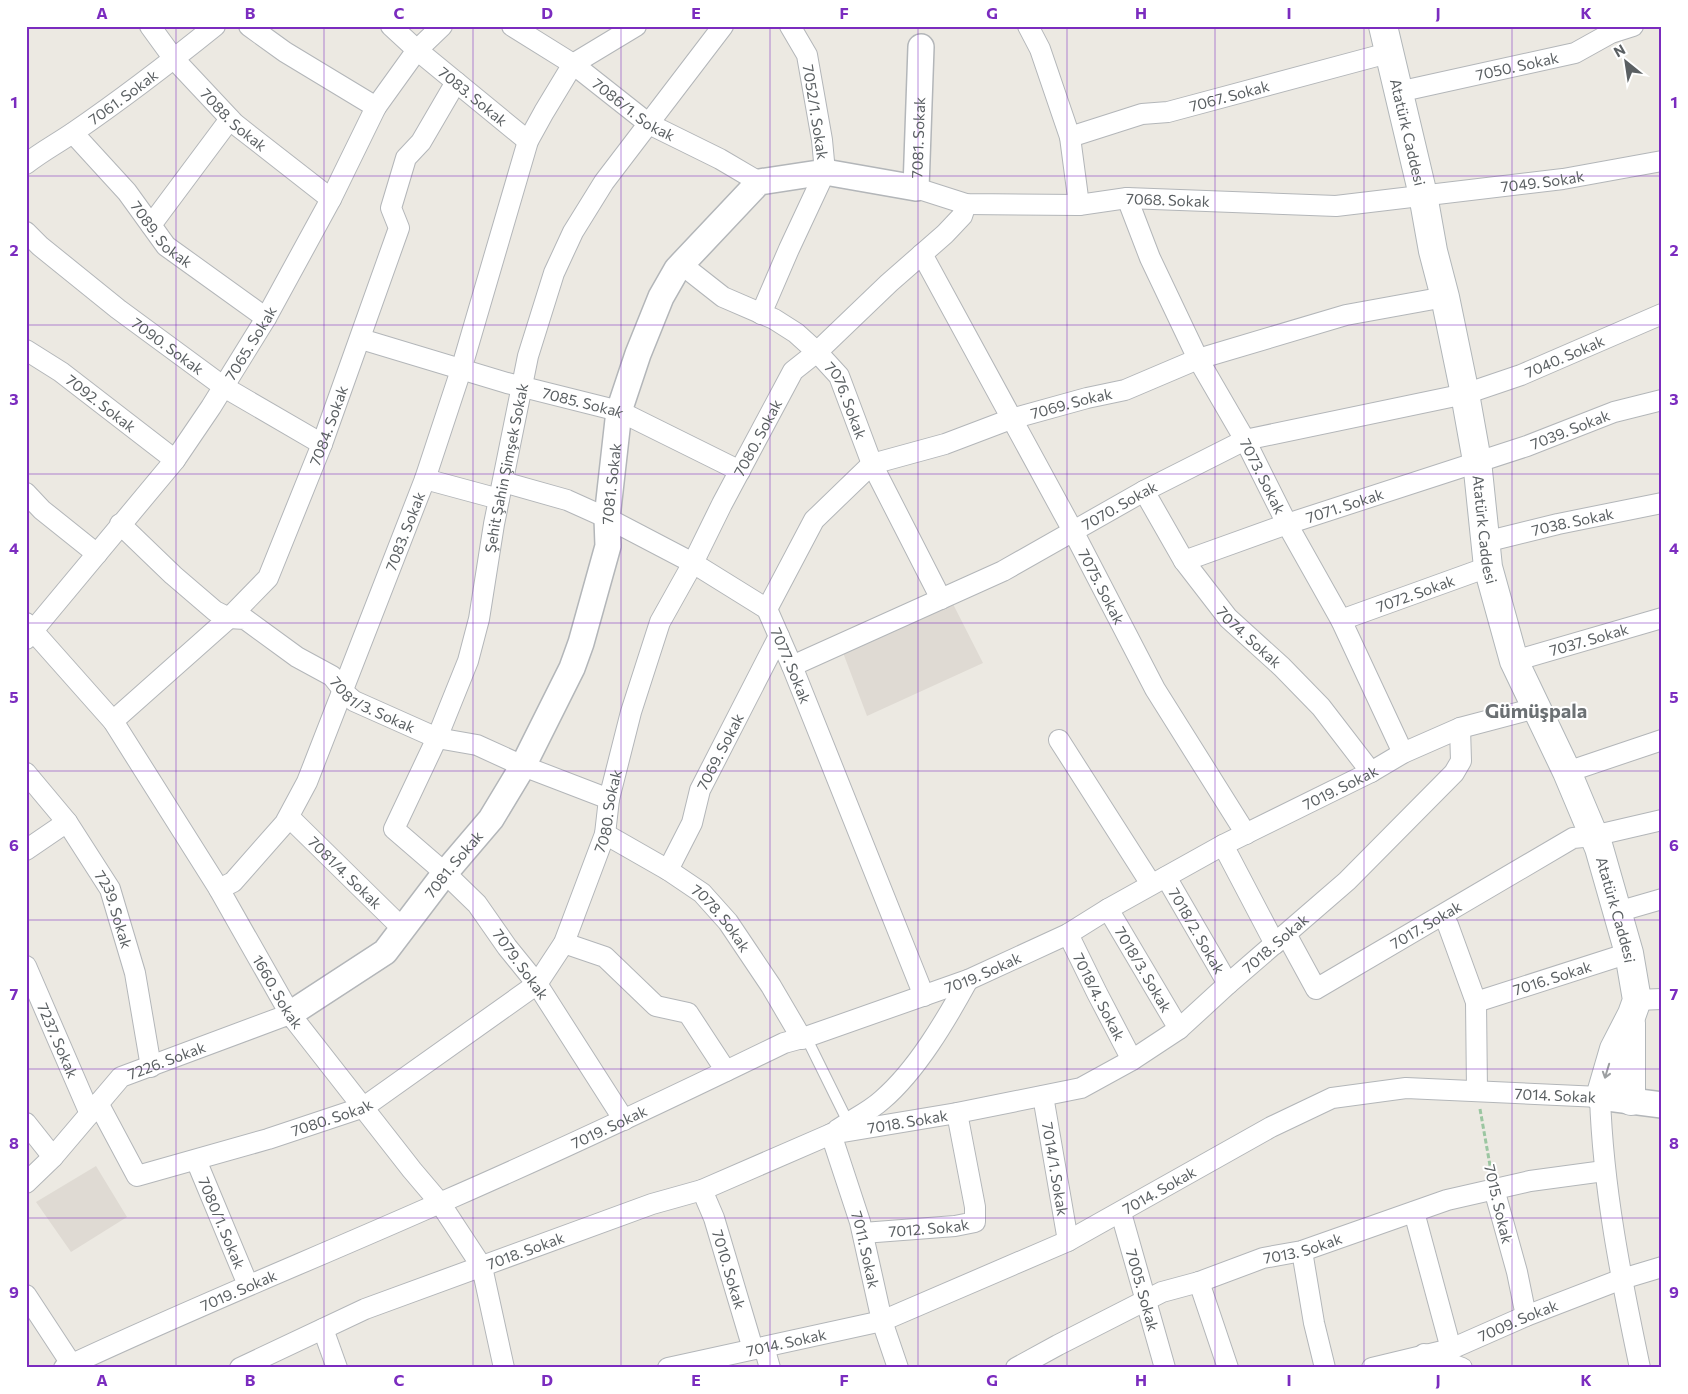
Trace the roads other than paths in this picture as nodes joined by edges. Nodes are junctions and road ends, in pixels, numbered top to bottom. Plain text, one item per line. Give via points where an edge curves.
1 (150, 26) edge
2 (214, 26) edge
3 (249, 26) edge
4 (391, 26) edge
5 (442, 26) edge
6 (512, 26) edge
7 (636, 26) edge
8 (723, 26) edge
9 (790, 26) edge
10 (1028, 26) edge
11 (1384, 26) edge
12 (1633, 26) edge
13 (921, 47) dead end
14 (417, 50) junction
15 (1388, 53) junction
16 (174, 59) junction
17 (574, 64) junction
18 (456, 82) junction
19 (1398, 92) junction
20 (376, 107) junction
21 (230, 119) junction
22 (649, 124) junction
23 (73, 133) junction
24 (1070, 137) junction
25 (528, 141) junction
26 (30, 154) edge
27 (1662, 161) edge
28 (825, 172) junction
29 (759, 182) junction
30 (916, 188) junction
31 (1423, 195) junction
32 (1126, 198) junction
33 (331, 199) junction
34 (966, 204) junction
35 (1079, 205) junction
36 (151, 225) junction
37 (26, 232) edge
38 (922, 254) junction
39 (682, 264) junction
40 (1445, 297) junction
41 (761, 314) junction
42 (1662, 314) edge
43 (266, 318) junction
44 (361, 339) junction
45 (26, 350) edge
46 (817, 352) junction
47 (1198, 359) junction
48 (460, 370) junction
49 (224, 387) junction
50 (522, 387) junction
51 (1465, 394) junction
52 (1662, 400) edge
53 (619, 410) junction
54 (1011, 419) junction
55 (1245, 440) junction
56 (322, 444) junction
57 (175, 460) junction
58 (1477, 462) junction
59 (872, 464) junction
60 (740, 471) junction
61 (424, 479) junction
62 (501, 490) junction
63 (1144, 491) junction
64 (26, 493) edge
65 (1662, 503) edge
66 (607, 518) junction
67 (120, 524) junction
68 (1287, 524) junction
69 (1073, 531) junction
70 (98, 554) junction
71 (1486, 555) junction
72 (1184, 561) junction
73 (694, 563) junction
74 (942, 599) junction
75 (767, 609) junction
76 (230, 618) junction
77 (1662, 618) edge
78 (1341, 620) junction
79 (29, 631) edge
80 (779, 636) junction
81 (1514, 661) junction
82 (792, 666) junction
83 (344, 691) junction
84 (1536, 708) junction
85 (113, 720) junction
86 (1460, 728) junction
87 (437, 738) junction
88 (1060, 740) dead end
89 (1662, 740) edge
90 (1403, 754) junction
91 (523, 766) junction
92 (1371, 772) junction
93 (1567, 772) junction
94 (26, 773) edge
95 (608, 799) junction
96 (289, 817) junction
97 (1662, 820) edge
98 (67, 822) junction
99 (394, 828) joint
100 (605, 834) junction
101 (1246, 834) junction
102 (1594, 836) junction
103 (1223, 845) junction
104 (26, 850) edge
105 (668, 870) junction
106 (445, 873) junction
107 (1159, 881) junction
108 (219, 889) junction
109 (1662, 899) edge
110 (1108, 909) junction
111 (1617, 912) junction
112 (1442, 916) junction
113 (402, 928) junction
114 (1068, 934) junction
115 (1280, 939) junction
116 (564, 943) junction
117 (1629, 952) junction
118 (26, 966) edge
119 (968, 980) junction
120 (537, 984) junction
121 (1228, 984) junction
122 (924, 996) junction
123 (1476, 1002) junction
124 (1643, 1004) edge
125 (290, 1014) junction
126 (1179, 1029) junction
127 (804, 1038) junction
128 (1132, 1060) junction
129 (151, 1067) junction
130 (726, 1071) junction
131 (1477, 1091) junction
132 (1043, 1096) junction
133 (1600, 1097) junction
134 (1631, 1101) junction
135 (1662, 1105) edge
136 (364, 1107) junction
137 (94, 1108) junction
138 (957, 1113) junction
139 (624, 1120) junction
140 (848, 1122) junction
141 (26, 1123) edge
142 (831, 1134) junction
143 (53, 1157) junction
144 (196, 1160) junction
145 (1604, 1170) junction
146 (26, 1183) edge
147 (1494, 1189) junction
148 (702, 1190) junction
149 (440, 1203) junction
150 (1414, 1212) junction
151 (1121, 1213) junction
152 (863, 1233) junction
153 (1068, 1241) junction
154 (1302, 1251) junction
155 (482, 1267) junction
156 (1662, 1267) edge
157 (1622, 1279) junction
158 (1199, 1282) junction
159 (248, 1285) junction
160 (26, 1295) edge
161 (1146, 1300) junction
162 (1526, 1316) junction
163 (882, 1321) junction
164 (323, 1328) junction
165 (758, 1348) junction
166 (1451, 1349) junction
167 (1424, 1354) junction
168 (1380, 1366) edge
169 (68, 1367) edge
170 (240, 1368) edge
171 (337, 1368) edge
172 (504, 1368) edge
173 (668, 1368) edge
174 (770, 1368) edge
175 (898, 1368) edge
176 (1016, 1368) edge
177 (1165, 1368) edge
178 (1228, 1368) edge
179 (1325, 1368) edge
180 (1462, 1368) edge
181 (1640, 1368) edge

1 - 16 street, 7088. Sokak
2 - 16 street, 7061. Sokak
3 - 20 street via 285,52
4 - 14 street, 7083. Sokak
5 - 14 street, 7065. Sokak
6 - 17 street, 7086/1. Sokak
7 - 17 street, 7083. Sokak
8 - 22 street, Şehit Şahin Şimşek Sokak
9 - 28 street, 7052/1. Sokak via 808,55
10 - 24 street via 1040,49
11 - 15 main road, Atatürk Caddesi
12 - 19 street, 7050. Sokak via 1611,33 1575,53
13 - 30 street, 7081. Sokak
14 - 18 street, 7083. Sokak
14 - 20 street, 7065. Sokak
15 - 19 main road, Atatürk Caddesi
15 - 24 street, 7067. Sokak via 1168,112 1142,114
16 - 21 street, 7088. Sokak
16 - 23 street, 7061. Sokak
17 - 22 street, 7086/1. Sokak
17 - 25 street, 7083. Sokak
18 - 25 street, 7083. Sokak
18 - 44 street, 7084. Sokak via 421,142 406,158 392,208 399,228
19 - 31 main road, Atatürk Caddesi
20 - 33 street, 7065. Sokak
21 - 33 street, 7088. Sokak
21 - 36 street
22 - 29 street, 7086/1. Sokak
22 - 50 street, Şehit Şahin Şimşek Sokak via 604,182 562,254 528,356
23 - 26 street, 7061. Sokak
23 - 36 street, 7089. Sokak via 127,192
24 - 35 street
25 - 48 street, 7083. Sokak
27 - 31 street, 7049. Sokak via 1563,179
28 - 29 street, 7081. Sokak
28 - 30 street, 7081. Sokak
28 - 41 street
29 - 39 street, 7081. Sokak
30 - 34 street, 7068. Sokak
31 - 32 street, 7068. Sokak via 1336,206
31 - 40 main road, Atatürk Caddesi
32 - 35 street, 7068. Sokak
32 - 47 street, 7073. Sokak via 1150,258
33 - 43 street, 7065. Sokak
34 - 35 street, 7068. Sokak
34 - 38 street, 7080. Sokak via 954,226
36 - 43 street, 7089. Sokak via 166,246
37 - 49 street, 7090. Sokak via 118,309
38 - 46 street, 7080. Sokak
38 - 54 street, 7075. Sokak
39 - 41 street, 7076. Sokak via 724,297
39 - 53 street, 7081. Sokak via 661,297
40 - 47 street, 7069. Sokak via 1346,315
40 - 51 main road, Atatürk Caddesi
41 - 46 street, 7076. Sokak via 796,333
42 - 51 street, 7040. Sokak via 1521,375
43 - 49 street, 7065. Sokak
44 - 48 street, 7085. Sokak
44 - 56 street, 7084. Sokak
45 - 57 street, 7092. Sokak via 61,372
46 - 59 street, 7076. Sokak via 839,376
46 - 60 street, 7080. Sokak via 793,371
47 - 54 street, 7069. Sokak via 1125,390
47 - 55 street, 7073. Sokak
48 - 50 street, 7085. Sokak
48 - 61 street, 7083. Sokak
49 - 56 street, 7090. Sokak
49 - 57 street, 7065. Sokak
50 - 53 street, 7085. Sokak
50 - 62 street, Şehit Şahin Şimşek Sokak
51 - 55 street, 7070. Sokak
51 - 58 main road, Atatürk Caddesi
52 - 58 street, 7039. Sokak via 1614,412
53 - 60 street, 7085. Sokak
53 - 66 street, 7081. Sokak
54 - 59 street, 7069. Sokak via 945,444
54 - 69 street, 7075. Sokak
55 - 63 street, 7070. Sokak
55 - 68 street, 7073. Sokak
56 - 76 street, 7084. Sokak via 268,578
57 - 67 street, 7065. Sokak
58 - 68 street, 7071. Sokak
58 - 71 main road, Atatürk Caddesi
59 - 74 street, 7076. Sokak
59 - 75 street, 7069. Sokak via 814,520
60 - 73 street, 7080. Sokak
61 - 62 street, 7077. Sokak
61 - 83 street, 7083. Sokak
62 - 66 street, 7077. Sokak via 568,500
62 - 87 street, Şehit Şahin Şimşek Sokak via 472,650
63 - 69 street, 7070. Sokak
63 - 72 street, 7074. Sokak
64 - 70 street via 42,510
65 - 71 street, 7038. Sokak via 1558,524
66 - 73 street, 7077. Sokak
66 - 91 street, 7081. Sokak via 608,546 581,643 572,668
67 - 70 street, 7065. Sokak
67 - 76 street, 7081/3. Sokak via 215,611
68 - 72 street, 7071. Sokak
68 - 78 street, 7073. Sokak
69 - 74 street, 7070. Sokak via 1003,571
69 - 101 street, 7075. Sokak via 1155,689
70 - 79 street, 7065. Sokak
71 - 78 street, 7072. Sokak
71 - 81 main road, Atatürk Caddesi
72 - 92 street, 7074. Sokak via 1228,618 1321,707
73 - 75 street, 7077. Sokak
73 - 95 street, 7080. Sokak via 660,622
74 - 82 street, 7070. Sokak
75 - 80 street, 7077. Sokak
76 - 83 street, 7081/3. Sokak via 245,619 297,657 332,676
76 - 85 street, 7084. Sokak
77 - 81 street, 7037. Sokak
78 - 90 street, 7073. Sokak
79 - 85 street, 1660. Sokak
80 - 82 street, 7077. Sokak
80 - 105 street, 7069. Sokak via 700,790 692,823
81 - 84 main road, Atatürk Caddesi
82 - 122 street, 7077. Sokak
83 - 87 street, 7081/3. Sokak via 354,701
83 - 96 street, 7083. Sokak
84 - 86 street, 7019. Sokak
84 - 93 main road, Atatürk Caddesi
85 - 108 street, 1660. Sokak
86 - 90 street, 7019. Sokak
86 - 115 street, 7018. Sokak via 1461,761 1454,773 1347,881
87 - 91 street, 7081/3. Sokak via 477,745
87 - 99 street, Şehit Şahin Şimşek Sokak
88 - 107 street
89 - 93 street
90 - 92 street, 7019. Sokak
91 - 95 street, 7081/3. Sokak
91 - 106 street, 7081. Sokak via 491,819
92 - 101 street, 7019. Sokak
93 - 102 main road, Atatürk Caddesi
94 - 98 street, 7239. Sokak
95 - 100 street, 7080. Sokak
96 - 108 street, 7083. Sokak via 243,872
96 - 113 street, 7081/4. Sokak
97 - 102 street, 7017. Sokak
98 - 104 street
98 - 129 street, 7239. Sokak via 110,889 135,973
99 - 106 street, 7079. Sokak
100 - 105 street, 7078. Sokak
100 - 116 street, 7080. Sokak
101 - 103 street, 7019. Sokak
102 - 111 main road, Atatürk Caddesi
102 - 112 street, 7017. Sokak via 1573,838
103 - 107 street, 7019. Sokak
103 - 115 street
105 - 127 street, 7078. Sokak via 702,892 728,922
106 - 113 street, 7081. Sokak
106 - 120 street, 7079. Sokak via 477,904
107 - 110 street, 7019. Sokak
107 - 121 street, 7018/2. Sokak
108 - 125 street, 1660. Sokak
109 - 111 street
110 - 114 street, 7019. Sokak
110 - 126 street, 7018/3. Sokak
111 - 117 main road, Atatürk Caddesi
112 - 115 street, 7017. Sokak via 1316,989
112 - 123 street via 1448,924
113 - 125 street, 7081. Sokak via 385,952
114 - 119 street, 7019. Sokak
114 - 128 street, 7018/4. Sokak
115 - 121 street, 7018. Sokak
116 - 120 street, 7080. Sokak
116 - 130 street via 604,958 656,1006 688,1013
117 - 123 street, 7016. Sokak
117 - 124 main road, Atatürk Caddesi
118 - 137 street, 7237. Sokak
119 - 122 street, 7019. Sokak
119 - 140 street via 949,1014 909,1070 881,1101
120 - 136 street, 7080. Sokak
120 - 139 street, 7079. Sokak
121 - 126 street, 7018. Sokak
122 - 127 street, 7019. Sokak
123 - 131 street
124 -> 133 main road via 1614,1049
124 - 134 main road, Atatürk Caddesi
125 - 129 street, 7226. Sokak
125 - 136 street, 1660. Sokak
126 - 128 street, 7018. Sokak
127 - 130 street, 7019. Sokak via 784,1043
127 - 140 lane
128 - 132 street, 7018. Sokak via 1081,1088
129 - 137 street, 7226. Sokak via 121,1077
130 - 139 street, 7019. Sokak
131 - 133 street, 7014. Sokak
131 - 151 street, 7014. Sokak via 1406,1088 1332,1098 1271,1128
132 - 138 street, 7018. Sokak
132 - 153 street, 7014/1. Sokak
133 - 134 street, 7014. Sokak
133 - 145 street
134 - 135 street, 7014. Sokak
136 - 144 street, 7080. Sokak
136 - 149 street, 1660. Sokak
137 - 143 street, 7226. Sokak
137 - 144 street, 7080. Sokak via 137,1176
138 - 142 street, 7018. Sokak
138 - 152 street, 7012. Sokak via 975,1206 975,1222
139 - 149 street, 7019. Sokak
140 - 142 street
141 - 143 street
142 - 148 street, 7018. Sokak
142 - 152 street, 7011. Sokak
143 - 146 street, 7226. Sokak
144 - 159 street, 7080/1. Sokak
145 - 147 street, 7013. Sokak
145 - 157 street
147 - 150 street, 7013. Sokak
147 - 162 street, 7015. Sokak
148 - 155 street, 7018. Sokak via 652,1204
148 - 165 street, 7010. Sokak
149 - 155 street, 1660. Sokak
149 - 159 street, 7019. Sokak
150 - 154 street, 7013. Sokak
150 - 166 street
151 - 153 street, 7014. Sokak
151 - 161 street, 7005. Sokak
152 - 163 street, 7011. Sokak
153 - 163 street, 7014. Sokak
154 - 158 street, 7013. Sokak via 1262,1258
154 - 179 street
155 - 164 street, 7018. Sokak via 365,1309
155 - 172 street, 1660. Sokak
156 - 157 street, 7009. Sokak
157 - 162 street, 7009. Sokak
157 - 181 street
158 - 161 street, 7013. Sokak
158 - 178 street
159 - 169 street, 7019. Sokak
160 - 169 street via 68,1359
161 - 176 street, 7013. Sokak
161 - 177 street, 7005. Sokak
162 - 166 street, 7009. Sokak
163 - 165 street, 7014. Sokak
163 - 175 street, 7011. Sokak
164 - 170 street, 7018. Sokak
164 - 171 street
165 - 173 street, 7014. Sokak
165 - 174 street, 7010. Sokak
166 - 167 street, 7009. Sokak
167 - 168 street, 7009. Sokak
167 - 180 street

